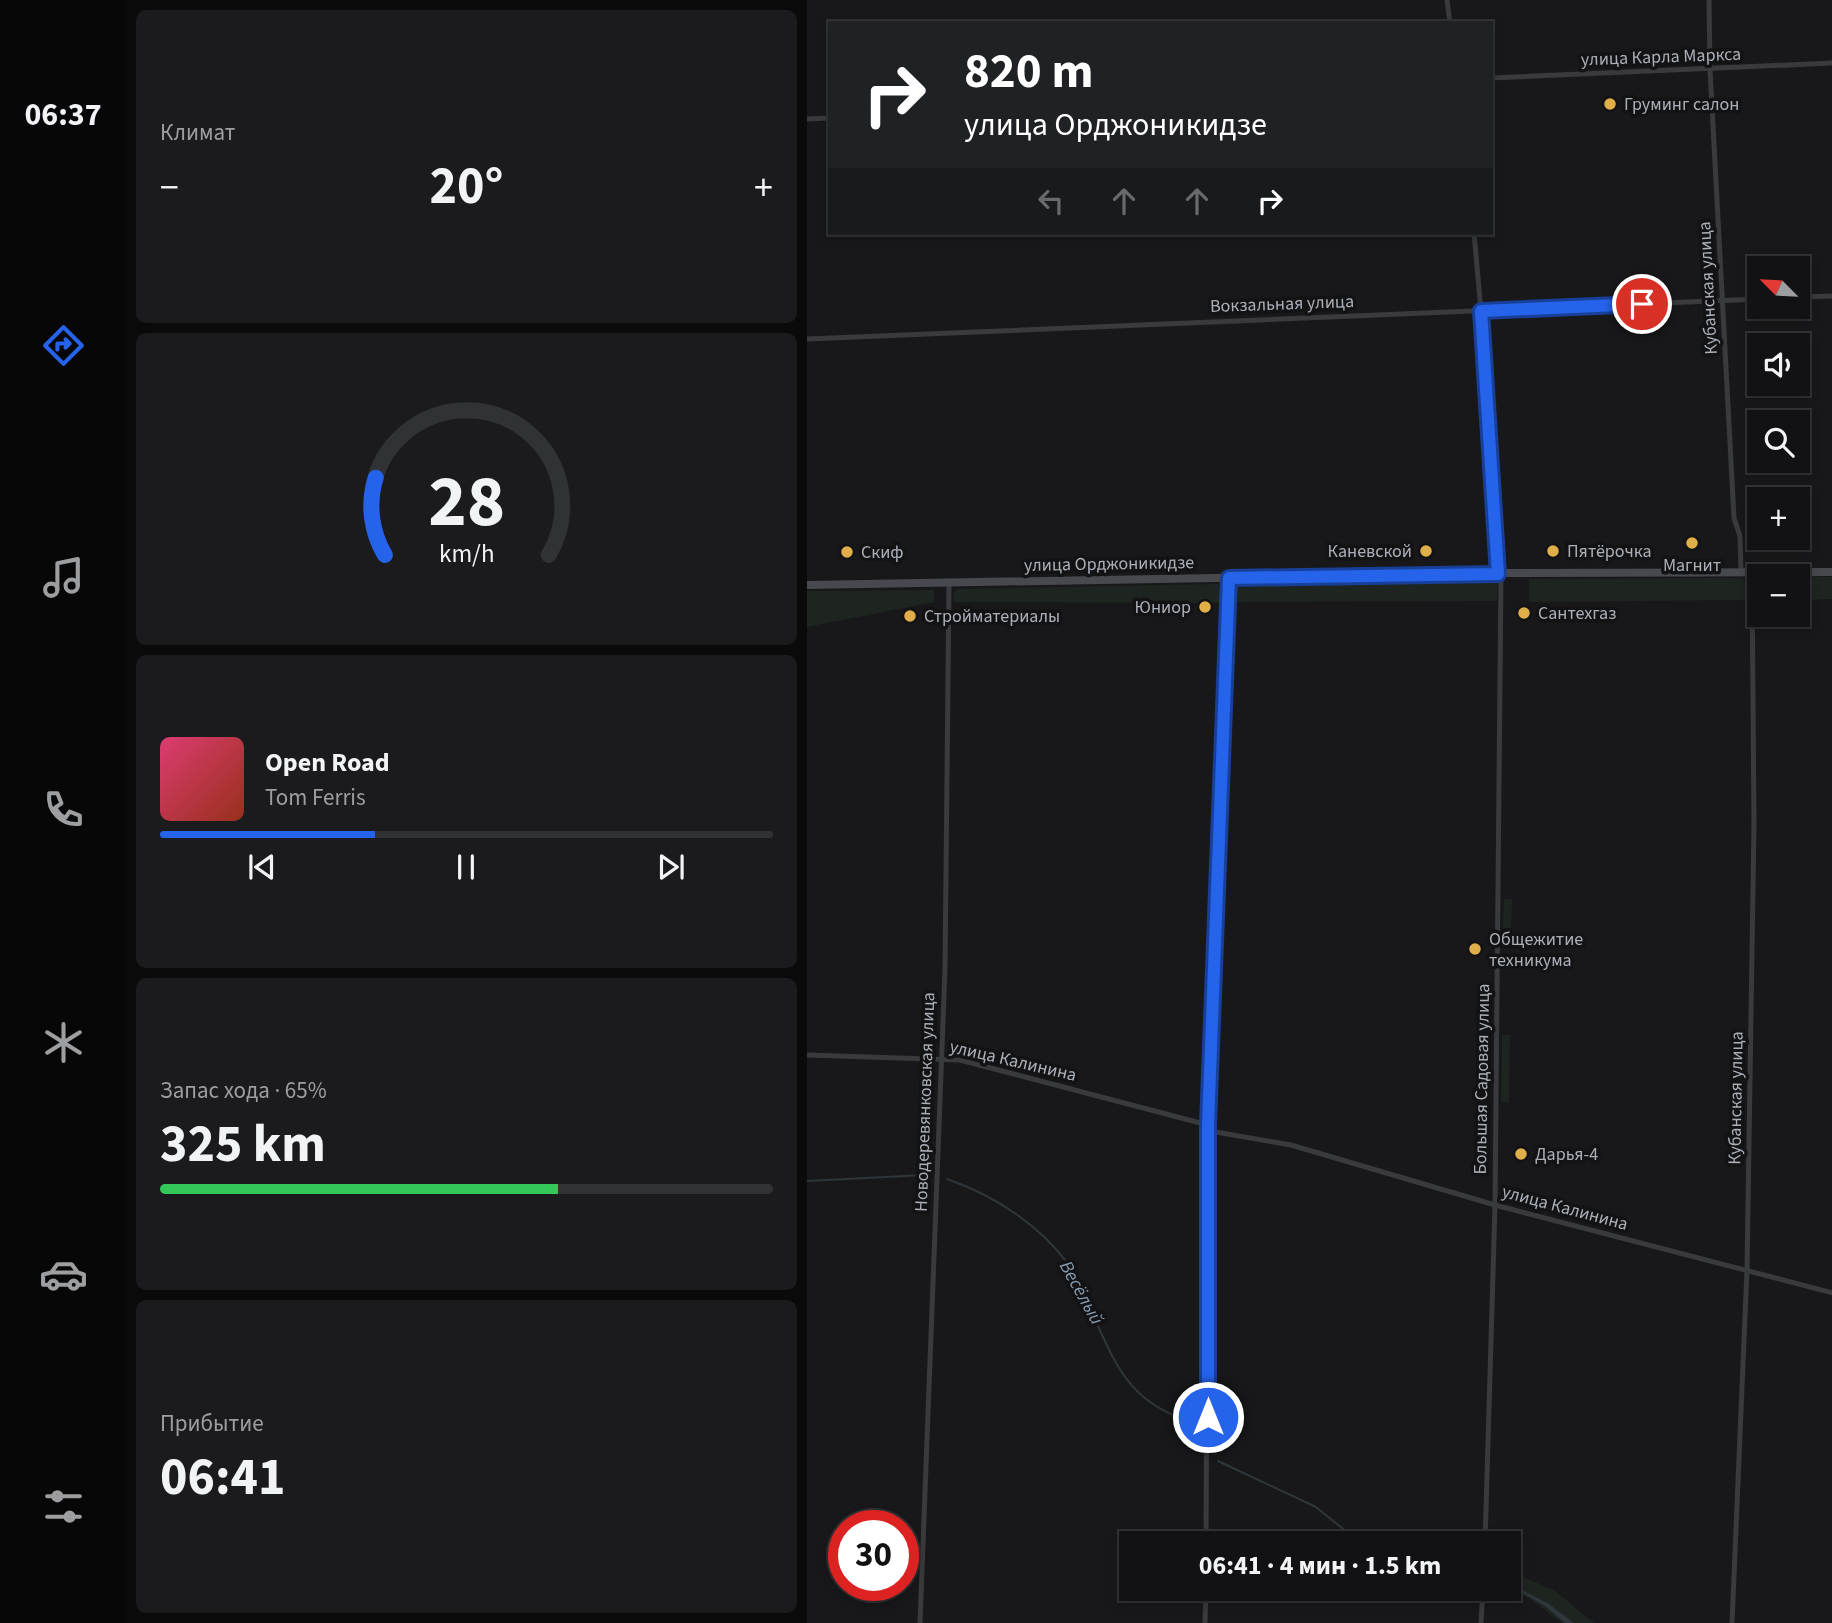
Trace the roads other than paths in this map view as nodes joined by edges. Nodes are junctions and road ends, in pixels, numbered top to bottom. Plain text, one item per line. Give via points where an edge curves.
1 (1447, 0) edge
2 (1709, 0) edge
3 (1450, 21) edge
4 (1832, 64) edge
5 (1710, 69) junction
6 (1493, 78) edge
7 (828, 118) edge
8 (807, 119) edge
9 (1474, 235) edge
10 (1832, 296) edge
11 (1810, 297) edge
12 (1747, 300) edge
13 (1722, 301) junction
14 (1481, 311) junction
15 (807, 339) edge
16 (1810, 572) edge
17 (1832, 572) edge
18 (1741, 573) junction
19 (1747, 573) edge
20 (1499, 574) junction
21 (1229, 578) junction
22 (949, 583) junction
23 (807, 585) edge
24 (1752, 627) edge
25 (807, 1055) edge
26 (941, 1059) junction
27 (1209, 1128) junction
28 (1495, 1205) junction
29 (1747, 1270) junction
30 (1832, 1293) edge
31 (1206, 1531) edge
32 (1485, 1531) edge
33 (1206, 1601) edge
34 (1482, 1601) edge
35 (920, 1623) edge
36 (1205, 1623) edge
37 (1481, 1623) edge
38 (1732, 1623) edge

1 - 3 street
2 - 5 street, Кубанская улица
4 - 5 street, улица Карла Маркса
5 - 6 street, улица Карла Маркса
5 - 13 street, Кубанская улица
7 - 8 street
9 - 14 street, Большая Садовая улица
10 - 11 street
12 - 13 street, Вокзальная улица
13 - 14 street, Вокзальная улица
13 - 18 street, Кубанская улица
14 - 15 street, Вокзальная улица
14 - 20 street, Большая Садовая улица
16 - 17 main road, улица Орджоникидзе
18 - 19 main road, улица Орджоникидзе
18 - 20 main road, улица Орджоникидзе
20 - 21 main road, улица Орджоникидзе
20 - 28 street, Большая Садовая улица
21 - 22 main road, улица Орджоникидзе
21 - 27 street
22 - 23 main road, улица Орджоникидзе
22 - 26 street, Новодеревянковская улица
24 - 29 street, Кубанская улица
25 - 26 street, улица Калинина
26 - 27 street, улица Калинина via 960,1060
26 - 35 street, Новодеревянковская улица
27 - 28 street, улица Калинина via 1291,1145
27 - 31 street
28 - 29 street, улица Калинина
28 - 32 street, Большая Садовая улица
29 - 30 street, улица Калинина
29 - 38 street, Кубанская улица
33 - 36 street
34 - 37 street

